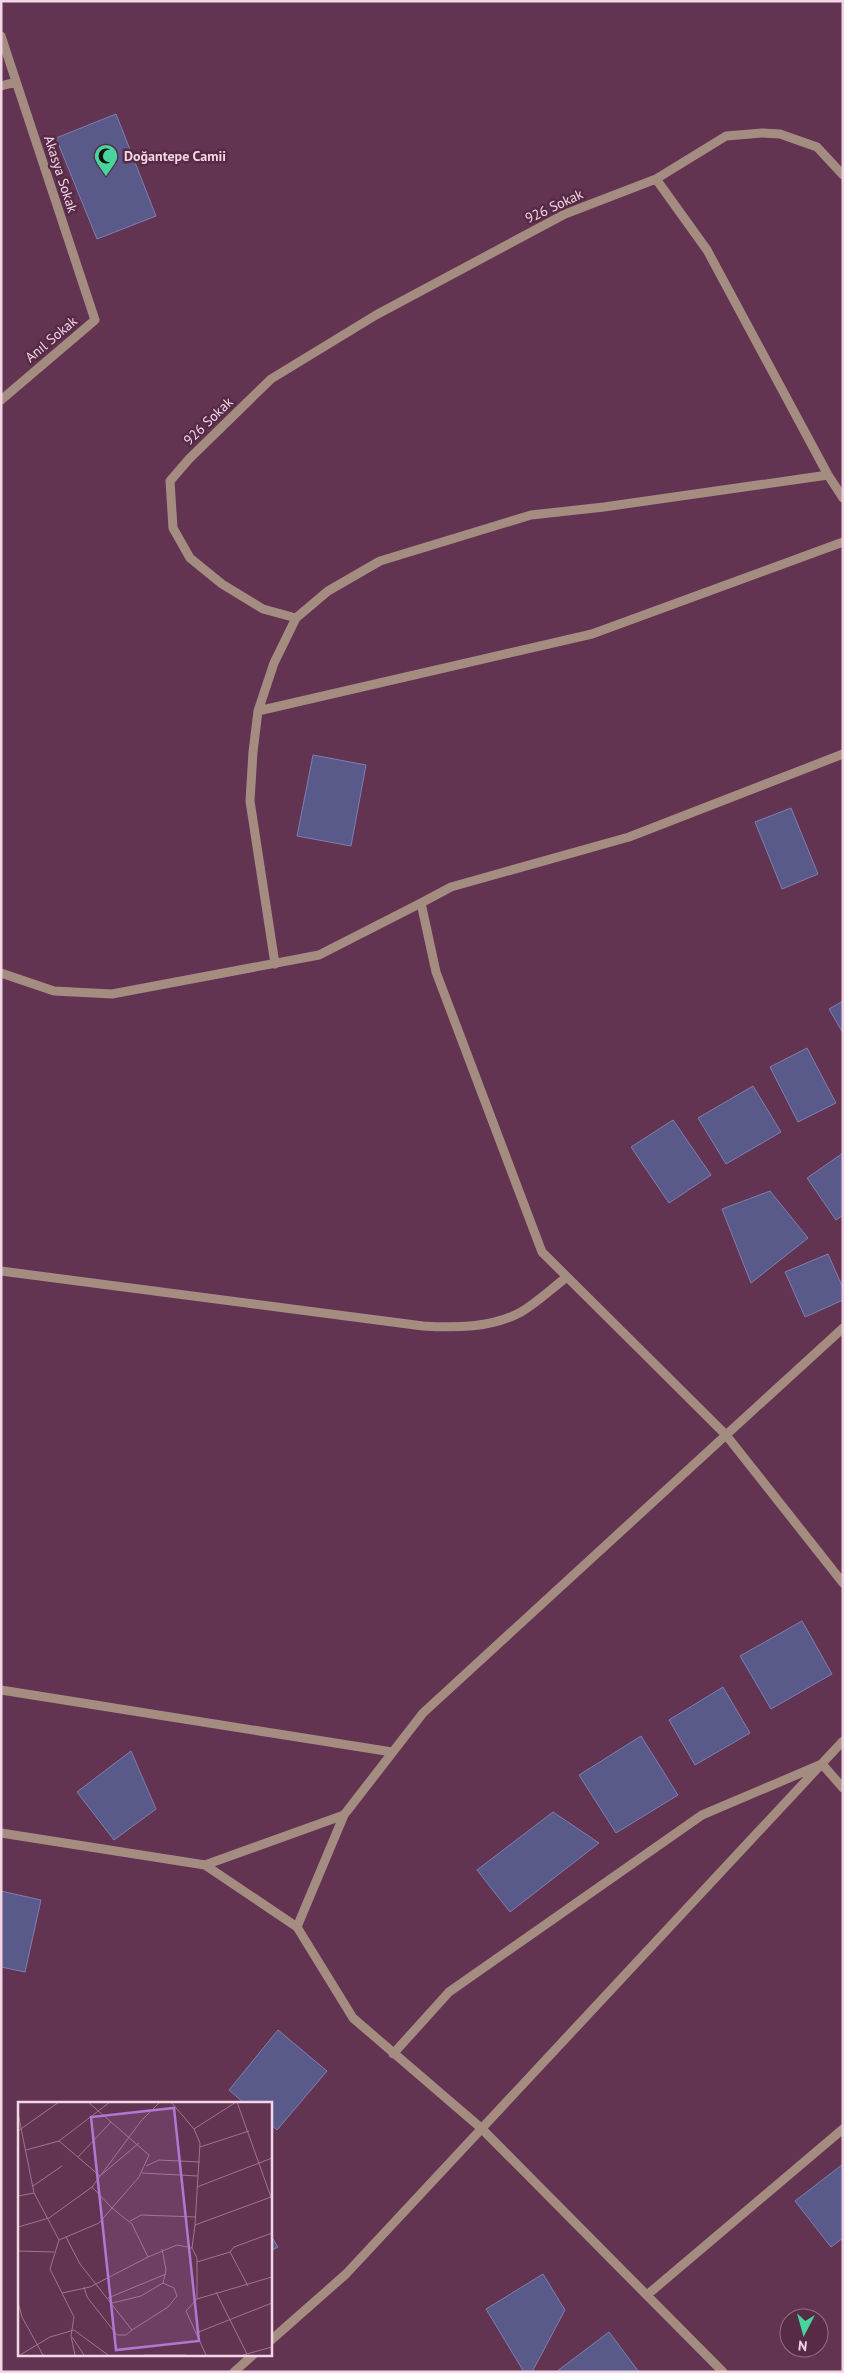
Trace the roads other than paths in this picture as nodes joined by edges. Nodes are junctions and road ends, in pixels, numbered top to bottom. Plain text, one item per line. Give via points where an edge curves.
1 (1, 36) edge
2 (16, 82) junction
3 (1, 86) edge
4 (843, 175) edge
5 (656, 179) junction
6 (95, 320) joint
7 (1, 400) edge
8 (828, 475) junction
9 (843, 498) edge
10 (843, 542) edge
11 (296, 618) junction
12 (258, 711) junction
13 (843, 754) edge
14 (421, 903) junction
15 (275, 964) junction
16 (1, 973) edge
17 (1, 1271) edge
18 (567, 1277) junction
19 (843, 1328) edge
20 (726, 1435) junction
21 (843, 1583) edge
22 (1, 1690) edge
23 (843, 1741) edge
24 (392, 1752) junction
25 (822, 1764) junction
26 (843, 1788) edge
27 (344, 1815) junction
28 (1, 1833) edge
29 (205, 1865) junction
30 (297, 1927) junction
31 (393, 2054) junction
32 (481, 2128) junction
33 (843, 2130) edge
34 (647, 2295) junction
35 (271, 2340) edge
36 (252, 2356) edge
37 (234, 2372) edge
38 (723, 2372) edge

1 - 2 street, Akasya Sokak
2 - 3 street
2 - 6 street, Akasya Sokak
4 - 5 street, 926 Sokak via 817,147 780,134 762,133 726,136
5 - 8 street via 707,250
5 - 11 street, 926 Sokak via 565,214 376,315 271,379 170,481 173,528 190,558 222,584 264,609
6 - 7 street, Anıl Sokak
8 - 9 street
8 - 11 street via 531,515 380,561 328,591
10 - 12 street via 592,634
11 - 12 street via 274,663
12 - 15 street via 250,801
13 - 14 street via 629,837 451,887
14 - 15 street via 318,955
14 - 18 street via 436,972 542,1252
15 - 16 street via 112,994 54,991
17 - 18 street via 448,1327 498,1320 521,1312
18 - 20 street
19 - 20 street
20 - 21 street
20 - 24 street via 423,1713
22 - 24 street
23 - 25 street
24 - 27 street
25 - 26 street
25 - 31 street via 702,1816 449,1992
25 - 32 street
27 - 29 street
27 - 30 street
28 - 29 street
29 - 30 street
30 - 31 street via 353,2018
31 - 32 street
32 - 34 street
32 - 35 street via 346,2274
33 - 34 street
34 - 38 street
36 - 37 street

